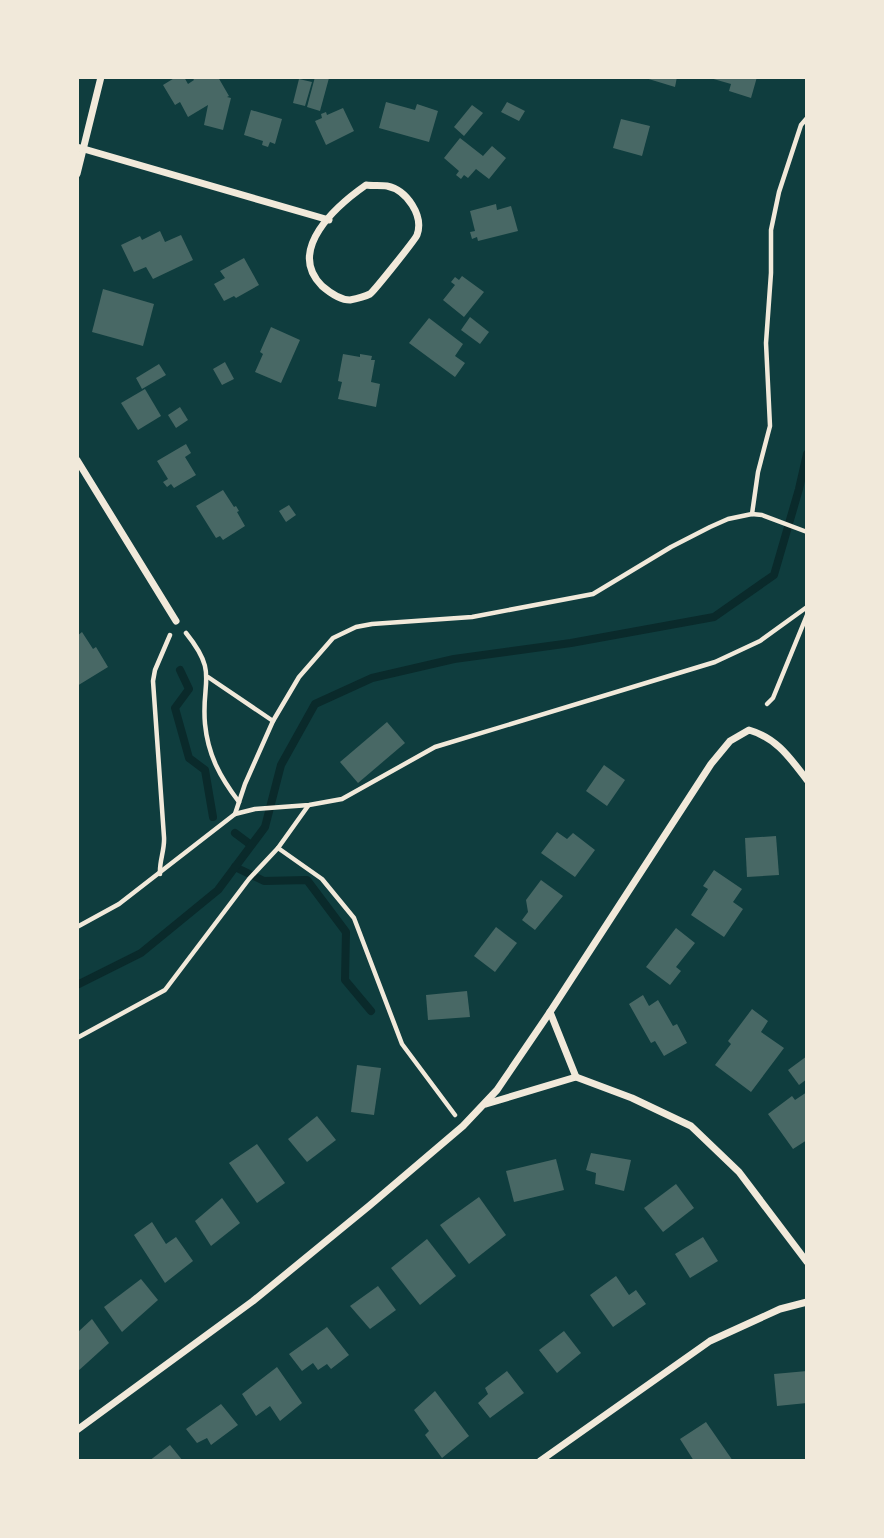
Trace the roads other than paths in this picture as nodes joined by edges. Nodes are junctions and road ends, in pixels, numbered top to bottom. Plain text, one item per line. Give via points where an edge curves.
1 (101, 77) edge
2 (80, 148) edge
3 (77, 174) edge
4 (329, 220) junction
5 (77, 460) edge
6 (176, 621) road end
7 (807, 780) edge
8 (550, 1012) junction
9 (576, 1077) junction
10 (483, 1104) junction
11 (807, 1262) edge
12 (807, 1302) edge
13 (77, 1430) edge
14 (540, 1461) edge

1 - 2 street
2 - 3 street
2 - 4 street
4 - 4 street via 312,240 308,260 316,280 330,293 348,300 371,294 417,236 418,215 407,197 390,186 366,185 347,198
5 - 6 street
7 - 8 street via 781,746 762,734 750,730 730,741
8 - 9 street
8 - 10 street
9 - 10 street
9 - 11 street via 691,1126 739,1172
10 - 13 street via 253,1301
12 - 14 street via 710,1340

